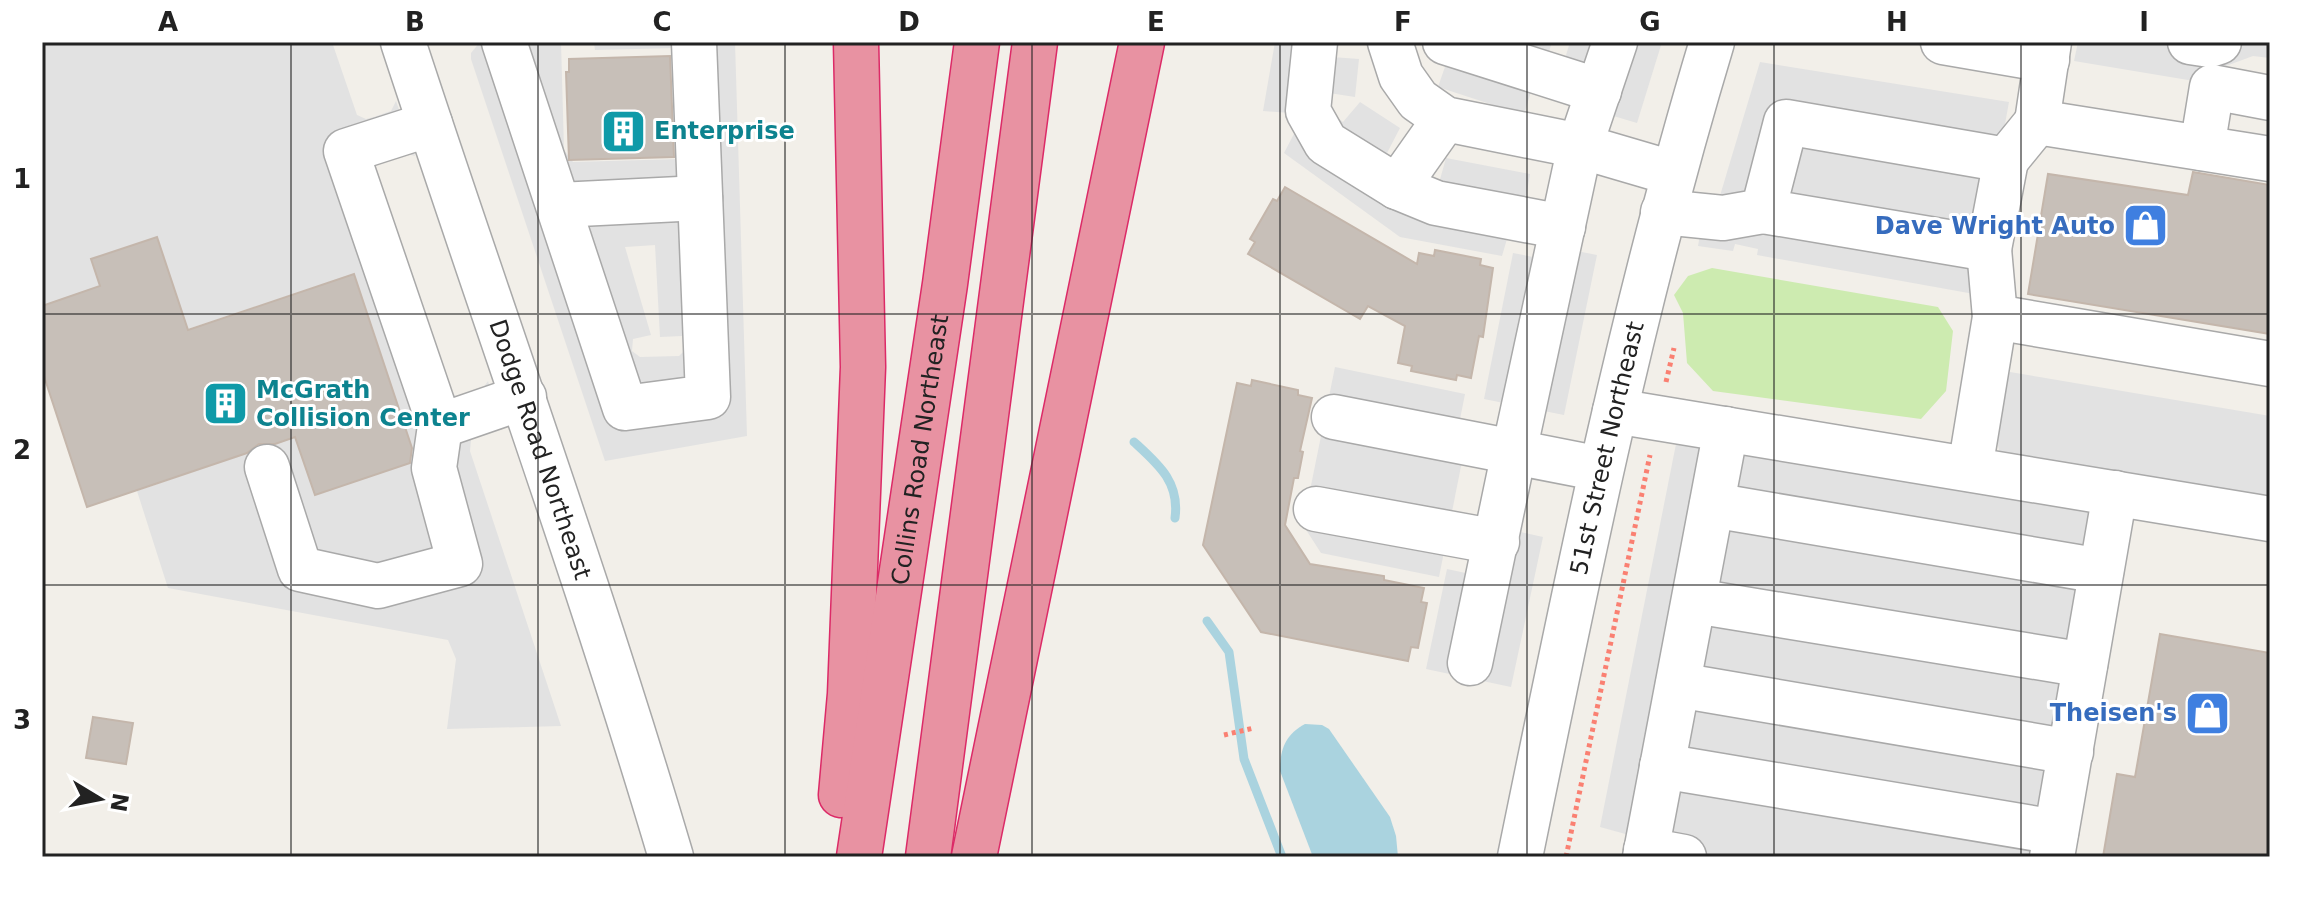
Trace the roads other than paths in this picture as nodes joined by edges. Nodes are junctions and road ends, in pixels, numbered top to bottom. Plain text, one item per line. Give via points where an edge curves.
1 (403, 42) edge
2 (504, 42) edge
3 (694, 42) edge
4 (856, 42) edge
5 (977, 42) edge
6 (1035, 42) edge
7 (1142, 42) edge
8 (1315, 42) edge
9 (1390, 42) edge
10 (1445, 42) edge
11 (1615, 42) edge
12 (1712, 42) edge
13 (1943, 42) edge
14 (2190, 42) edge
15 (2219, 42) edge
16 (2028, 49) edge
17 (1599, 91) junction
18 (2270, 98) edge
19 (1445, 119) junction
20 (2037, 122) junction
21 (430, 124) junction
22 (1580, 146) junction
23 (2202, 148) junction
24 (2270, 159) edge
25 (2006, 160) junction
26 (1397, 187) junction
27 (1667, 192) junction
28 (700, 198) junction
29 (559, 205) junction
30 (1763, 211) junction
31 (1563, 227) junction
32 (1989, 249) junction
33 (1995, 317) junction
34 (2270, 364) edge
35 (524, 397) junction
36 (1615, 411) junction
37 (1334, 417) dead end
38 (440, 426) junction
39 (1726, 429) junction
40 (1514, 452) junction
41 (267, 467) dead end
42 (1601, 469) junction
43 (1970, 469) junction
44 (2115, 493) junction
45 (1712, 505) junction
46 (1316, 509) dead end
47 (2270, 519) edge
48 (1497, 542) junction
49 (2101, 571) junction
50 (1695, 601) junction
51 (1470, 663) dead end
52 (2085, 665) junction
53 (1678, 685) junction
54 (2071, 752) junction
55 (1662, 766) junction
56 (2054, 844) edge
57 (1659, 855) edge
58 (671, 857) edge
59 (835, 857) edge
60 (859, 857) edge
61 (928, 857) edge
62 (974, 857) edge
63 (1520, 857) edge

1 - 21 street, Dodge Road Northeast
2 - 29 street
3 - 28 street
4 - 59 highway via 863,367 850,694
5 - 60 highway, Collins Road Northeast
6 - 61 highway
7 - 62 highway
8 - 26 street via 1308,111 1326,143
9 - 19 street via 1401,76 1418,100
10 - 17 street
11 - 17 street
12 - 27 street, 51st Street Northeast
13 - 16 street
14 - 15 street
16 - 20 street
17 - 22 street
18 - 23 street via 2212,87
19 - 22 street
19 - 26 street
20 - 23 street
20 - 25 street
21 - 35 street, Dodge Road Northeast
21 - 38 street via 346,151
22 - 27 street
22 - 31 street
23 - 24 street
25 - 30 street via 1786,122
25 - 32 street
26 - 31 street via 1436,203
27 - 30 street via 1723,218
27 - 36 street, 51st Street Northeast
28 - 29 street
28 - 29 street via 708,397 625,408
30 - 32 street
31 - 40 street
32 - 33 street
33 - 34 street
33 - 43 street
35 - 38 street
35 - 58 street, Dodge Road Northeast
36 - 39 street
36 - 42 street, 51st Street Northeast
37 - 40 street
38 - 41 street via 434,468 460,564 378,586 300,569
39 - 43 street
39 - 45 street
40 - 42 street
40 - 48 street
42 - 63 street, 51st Street Northeast
43 - 44 street
44 - 47 street
44 - 49 street
45 - 49 street
45 - 50 street
46 - 48 street
48 - 51 street
49 - 52 street
50 - 52 street
50 - 53 street
52 - 54 street
53 - 54 street
53 - 55 street
54 - 56 street
55 - 56 street
55 - 57 street

